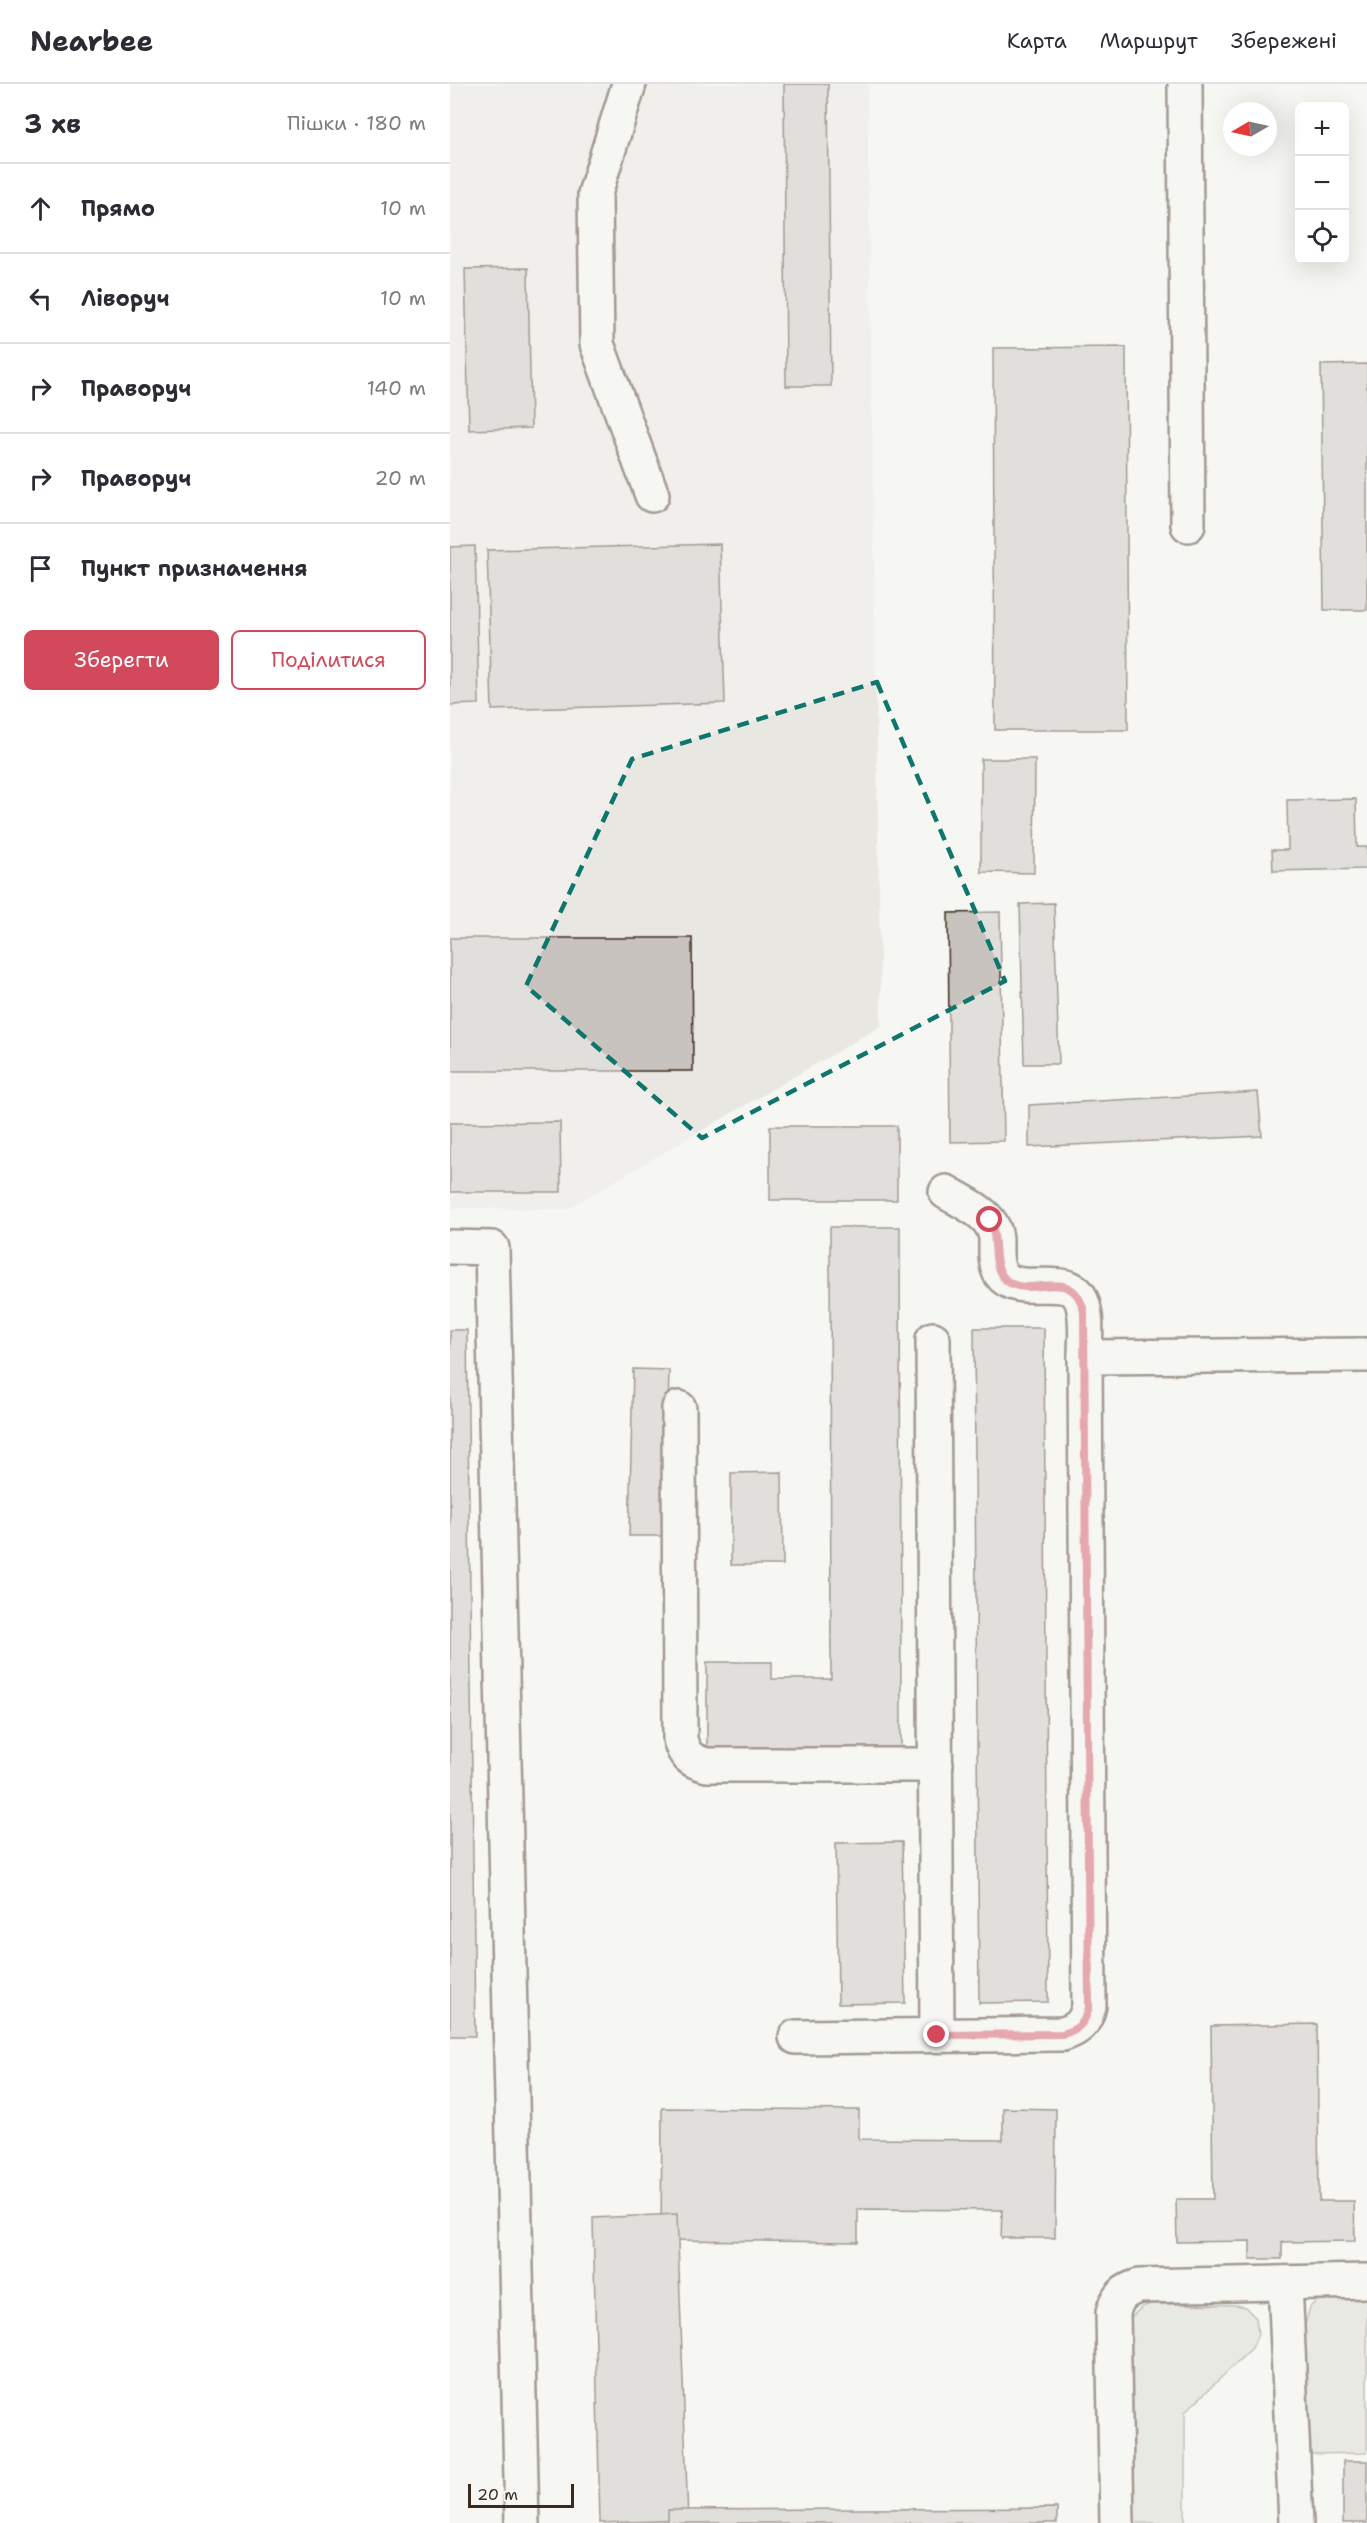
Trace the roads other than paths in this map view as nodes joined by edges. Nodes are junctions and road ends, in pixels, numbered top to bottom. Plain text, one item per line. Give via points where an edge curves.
1 (628, 84) edge
2 (1185, 84) edge
3 (652, 495) dead end
4 (1188, 525) dead end
5 (946, 1192) dead end
6 (450, 1247) edge
7 (933, 1339) dead end
8 (1367, 1356) edge
9 (1085, 1357) junction
10 (679, 1408) dead end
11 (936, 1765) junction
12 (937, 2035) junction
13 (796, 2037) dead end
14 (1367, 2281) edge
15 (1285, 2283) junction
16 (522, 2523) edge
17 (1117, 2523) edge
18 (1296, 2523) edge

1 - 3 lane via 596,194 597,344
2 - 4 lane
5 - 9 lane via 990,1220 1000,1273 1009,1282 1058,1286 1071,1289 1081,1298
6 - 16 lane via 492,1248
7 - 11 lane
8 - 9 lane
9 - 12 lane via 1089,2007 1086,2020 1076,2030 1063,2034
10 - 11 lane via 680,1739 684,1752 693,1762 707,1765
11 - 12 lane
12 - 13 lane
14 - 15 lane
15 - 17 lane via 1139,2286 1126,2290 1116,2300 1113,2313
15 - 18 lane

